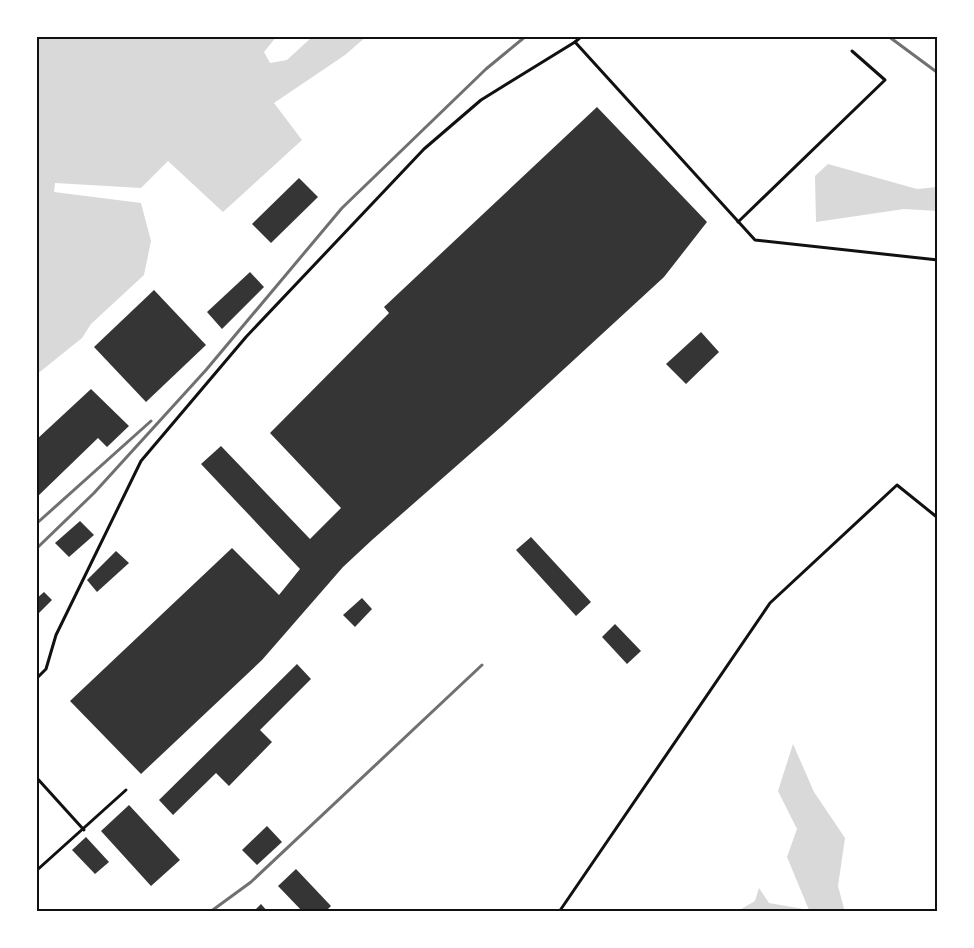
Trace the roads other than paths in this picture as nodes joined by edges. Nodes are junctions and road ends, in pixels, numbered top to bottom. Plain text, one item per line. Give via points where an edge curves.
1 (582, 36) edge
2 (575, 42) junction
3 (852, 51) dead end
4 (738, 222) junction
5 (938, 260) edge
6 (938, 518) edge
7 (36, 679) edge
8 (36, 777) edge
9 (126, 790) dead end
10 (84, 830) junction
11 (36, 871) edge
12 (559, 912) edge

1 - 2 lane
2 - 4 lane
2 - 7 lane via 481,100 424,149 216,372 141,461 56,635 46,669
3 - 4 lane via 885,80
4 - 5 lane via 755,240
6 - 12 lane via 897,485 770,603
8 - 10 lane
9 - 10 lane
10 - 11 lane

